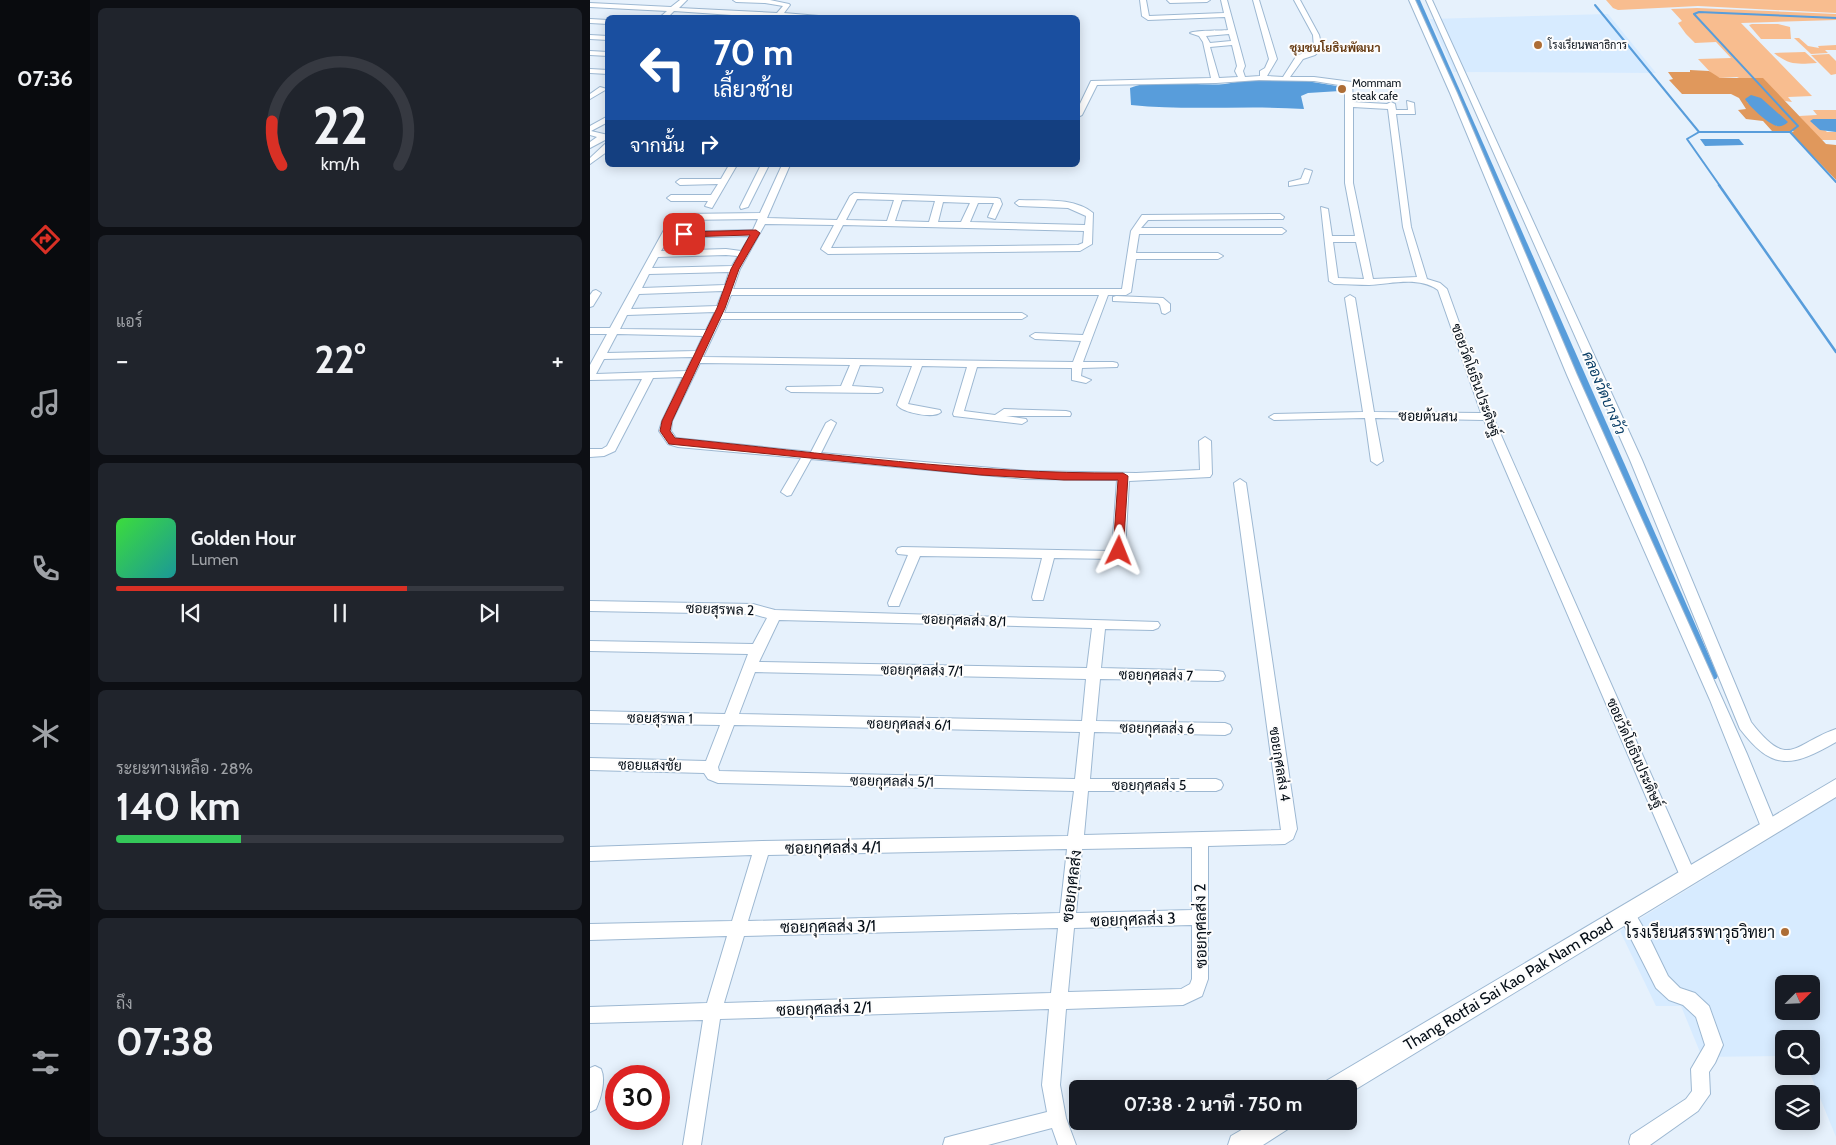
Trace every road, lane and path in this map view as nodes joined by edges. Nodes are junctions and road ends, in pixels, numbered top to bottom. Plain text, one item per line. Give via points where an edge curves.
1 (684, 0) edge
2 (736, 0) edge
3 (1143, 0) edge
4 (1207, 0) edge
5 (1224, 0) edge
6 (1256, 0) edge
7 (1297, 0) edge
8 (1412, 0) edge
9 (1429, 0) edge
10 (766, 1) edge
11 (1170, 1) edge
12 (596, 3) edge
13 (590, 4) edge
14 (1197, 7) dead end
15 (672, 9) junction
16 (1228, 14) junction
17 (665, 15) edge
18 (746, 15) edge
19 (778, 15) edge
20 (1200, 16) junction
21 (1171, 17) junction
22 (1138, 18) dead end
23 (1148, 18) junction
24 (590, 21) edge
25 (605, 22) edge
26 (1232, 32) junction
27 (1193, 33) dead end
28 (1204, 34) dead end
29 (590, 36) edge
30 (605, 38) edge
31 (1235, 43) junction
32 (1211, 45) dead end
33 (590, 53) edge
34 (605, 54) edge
35 (1241, 66) junction
36 (1252, 78) junction
37 (1266, 78) junction
38 (1285, 78) junction
39 (1243, 79) junction
40 (1216, 80) junction
41 (603, 89) dead end
42 (590, 98) edge
43 (1410, 103) dead end
44 (1349, 104) junction
45 (1391, 108) junction
46 (1080, 111) edge
47 (599, 134) edge
48 (590, 146) edge
49 (605, 149) edge
50 (590, 162) edge
51 (733, 167) edge
52 (764, 167) edge
53 (785, 167) edge
54 (1308, 171) dead end
55 (724, 181) junction
56 (680, 182) dead end
57 (1292, 184) dead end
58 (899, 197) junction
59 (671, 198) dead end
60 (940, 198) junction
61 (976, 198) junction
62 (1019, 203) dead end
63 (744, 207) dead end
64 (1324, 209) dead end
65 (992, 217) dead end
66 (1280, 217) dead end
67 (762, 218) junction
68 (839, 222) junction
69 (890, 224) junction
70 (933, 225) junction
71 (964, 225) junction
72 (1089, 228) junction
73 (1135, 231) junction
74 (1282, 231) dead end
75 (756, 233) junction
76 (666, 235) junction
77 (1329, 239) junction
78 (1359, 239) junction
79 (655, 254) junction
80 (743, 254) junction
81 (1131, 256) junction
82 (1218, 256) dead end
83 (735, 269) junction
84 (645, 272) junction
85 (1423, 281) junction
86 (1369, 282) junction
87 (728, 290) junction
88 (635, 291) junction
89 (596, 293) dead end
90 (1103, 296) junction
91 (1350, 298) dead end
92 (590, 304) edge
93 (1165, 311) dead end
94 (624, 312) junction
95 (719, 312) junction
96 (1022, 316) dead end
97 (590, 331) edge
98 (613, 332) junction
99 (708, 333) junction
100 (1035, 336) dead end
101 (1087, 338) junction
102 (600, 356) junction
103 (697, 357) junction
104 (856, 362) junction
105 (918, 363) junction
106 (973, 364) junction
107 (1112, 364) dead end
108 (1077, 365) junction
109 (690, 374) junction
110 (649, 375) junction
111 (590, 376) edge
112 (1086, 380) dead end
113 (846, 388) junction
114 (791, 389) dead end
115 (878, 390) dead end
116 (936, 412) dead end
117 (1066, 414) dead end
118 (1369, 415) junction
119 (1274, 417) dead end
120 (1488, 417) junction
121 (998, 419) junction
122 (1022, 421) dead end
123 (831, 423) dead end
124 (1205, 441) dead end
125 (590, 453) edge
126 (811, 455) junction
127 (1377, 461) dead end
128 (1123, 476) junction
129 (1240, 483) dead end
130 (787, 492) dead end
131 (902, 550) dead end
132 (916, 552) junction
133 (1049, 554) junction
134 (1038, 597) dead end
135 (894, 603) dead end
136 (590, 606) edge
137 (775, 615) junction
138 (1099, 624) junction
139 (1153, 625) dead end
140 (590, 646) edge
141 (756, 649) junction
142 (750, 667) junction
143 (1093, 674) junction
144 (1218, 676) dead end
145 (590, 717) edge
146 (730, 720) junction
147 (1088, 727) junction
148 (1226, 729) dead end
149 (1836, 735) edge
150 (590, 764) edge
151 (711, 767) junction
152 (1216, 785) dead end
153 (1081, 786) junction
154 (1836, 787) edge
155 (1769, 827) junction
156 (1200, 840) junction
157 (1076, 843) junction
158 (762, 848) junction
159 (590, 854) edge
160 (1688, 876) junction
161 (1626, 913) junction
162 (1199, 917) junction
163 (1066, 921) junction
164 (737, 928) junction
165 (590, 932) edge
166 (1058, 1000) junction
167 (713, 1011) junction
168 (590, 1015) edge
169 (595, 1075) dead end
170 (1349, 1080) edge
171 (590, 1103) edge
172 (1057, 1118) junction
173 (1265, 1130) edge
174 (1638, 1142) dead end
175 (692, 1145) edge
176 (952, 1145) edge
177 (1067, 1145) edge
178 (1240, 1145) edge

1 - 15 street
2 - 10 street
3 - 23 street
4 - 11 street
5 - 16 street
6 - 37 street via 1273,59
7 - 38 street via 1318,40 1318,48 1313,54 1300,57
8 - 155 street via 1572,375 1718,701
9 - 149 street via 1636,460 1745,725 1756,741 1771,753 1788,756 1805,752
10 - 18 street
10 - 19 street via 787,5
11 - 21 street
12 - 13 street
12 - 15 street
14 - 20 street
15 - 17 street
15 - 18 street
16 - 20 street
16 - 26 street
20 - 21 street
21 - 23 street
22 - 23 street
24 - 25 street
26 - 28 street
26 - 31 street
27 - 40 street via 1201,34 1206,42
29 - 30 street
31 - 32 street
31 - 35 street
33 - 34 street
35 - 36 street
35 - 39 street via 1239,71
36 - 37 street
36 - 39 street
37 - 38 street
38 - 44 street via 1348,83
39 - 40 street
40 - 46 street via 1094,83
41 - 42 street
43 - 45 street via 1412,112
44 - 45 street
44 - 78 street via 1349,183
45 - 85 street via 1407,227
47 - 48 street
49 - 50 street
51 - 55 street
52 - 63 street
53 - 67 street
54 - 57 street via 1305,181
55 - 56 street
55 - 59 street via 712,202
58 - 60 street
58 - 68 street via 853,196
58 - 69 street
60 - 61 street
60 - 70 street
61 - 65 street via 999,202
61 - 71 street
62 - 72 street via 1084,209 1090,214
64 - 77 street
66 - 73 street via 1152,216 1141,220
67 - 68 street
67 - 75 street
67 - 76 street via 682,217 673,220
68 - 69 street
68 - 72 street via 828,252 1080,248 1087,244
69 - 70 street
70 - 71 street
71 - 72 street
73 - 74 street
73 - 81 street
75 - 76 street
75 - 80 street
76 - 79 street
77 - 78 street
77 - 86 street via 1335,282
78 - 86 street
79 - 80 street
79 - 84 street
80 - 83 street
81 - 82 street
81 - 90 street via 1126,292
83 - 84 street
83 - 87 street
84 - 88 street
85 - 86 street
85 - 120 street, ซอยวัดโยธินประดิษฐ์ via 1442,289
87 - 88 street
87 - 90 street via 1021,291
87 - 95 street
88 - 94 street
89 - 92 street
90 - 93 street via 1160,300 1165,304
90 - 101 street
91 - 118 street
94 - 95 street
94 - 98 street
95 - 96 street
95 - 99 street
97 - 98 street
98 - 99 street
98 - 102 street
99 - 103 street
100 - 101 street
101 - 108 street
102 - 103 street
102 - 111 street
103 - 104 street
103 - 109 street
104 - 105 street
104 - 113 street
105 - 106 street
105 - 116 street via 902,405 908,410
106 - 108 street
106 - 121 street via 958,414
107 - 108 street
108 - 112 street via 1076,378
109 - 110 street
109 - 126 street via 667,421 665,431 672,441
110 - 111 street
110 - 125 street via 611,448
113 - 114 street
113 - 115 street
117 - 121 street via 1004,412
118 - 119 street, ซอยต้นสน
118 - 120 street, ซอยต้นสน
118 - 127 street
120 - 160 street, ซอยวัดโยธินประดิษฐ์
121 - 122 street
123 - 126 street
124 - 128 street via 1206,474
126 - 128 street via 1026,475
126 - 130 street
128 - 133 street via 1118,554
129 - 156 street, ซอยกุศลส่ง 4 via 1289,832 1280,838
131 - 132 street
132 - 133 street
132 - 135 street
133 - 134 street
136 - 137 street, ซอยสุรพล 2 via 753,609
137 - 138 street, ซอยกุศลส่ง 8/1
137 - 141 street, ซอยสุรพล 2
138 - 139 street, ซอยกุศลส่ง 8/1
138 - 143 street, ซอยกุศลส่ง
140 - 141 street
141 - 142 street, ซอยสุรพล 2
142 - 143 street, ซอยกุศลส่ง 7/1
142 - 146 street, ซอยสุรพล 2
143 - 144 street, ซอยกุศลส่ง 7
143 - 147 street, ซอยกุศลส่ง
145 - 146 street, ซอยสุรพล 1
146 - 147 street, ซอยกุศลส่ง 6/1
146 - 151 street, ซอยสุรพล 2
147 - 148 street, ซอยกุศลส่ง 6
147 - 153 street, ซอยกุศลส่ง
150 - 151 street, ซอยแสงชัย
151 - 153 street, ซอยกุศลส่ง 5/1 via 710,772 718,777
152 - 153 street, ซอยกุศลส่ง 5
153 - 157 street, ซอยกุศลส่ง
154 - 155 main road, Thang Rotfai Sai Kao Pak Nam Road
155 - 160 main road, Thang Rotfai Sai Kao Pak Nam Road
156 - 157 street, ซอยกุศลส่ง 4
156 - 162 street, ซอยกุศลส่ง 2
157 - 158 street, ซอยกุศลส่ง 4/1
157 - 163 street, ซอยกุศลส่ง
158 - 159 street, ซอยกุศลส่ง 4/1
158 - 164 street
160 - 161 main road, Thang Rotfai Sai Kao Pak Nam Road
161 - 170 main road, Thang Rotfai Sai Kao Pak Nam Road
161 - 174 street via 1662,982 1703,1012 1714,1045 1700,1069 1701,1094 1692,1105
162 - 163 street, ซอยกุศลส่ง 3
162 - 166 street, ซอยกุศลส่ง 2 via 1200,978 1196,990 1183,996
163 - 164 street, ซอยกุศลส่ง 3/1
163 - 166 street, ซอยกุศลส่ง
164 - 165 street, ซอยกุศลส่ง 3/1
164 - 167 street
166 - 167 street, ซอยกุศลส่ง 2/1
166 - 172 street, ซอยกุศลส่ง via 1051,1085
167 - 168 street, ซอยกุศลส่ง 2/1
167 - 175 street
169 - 171 street
172 - 176 street
172 - 177 street, ซอยกุศลส่ง
173 - 178 main road

